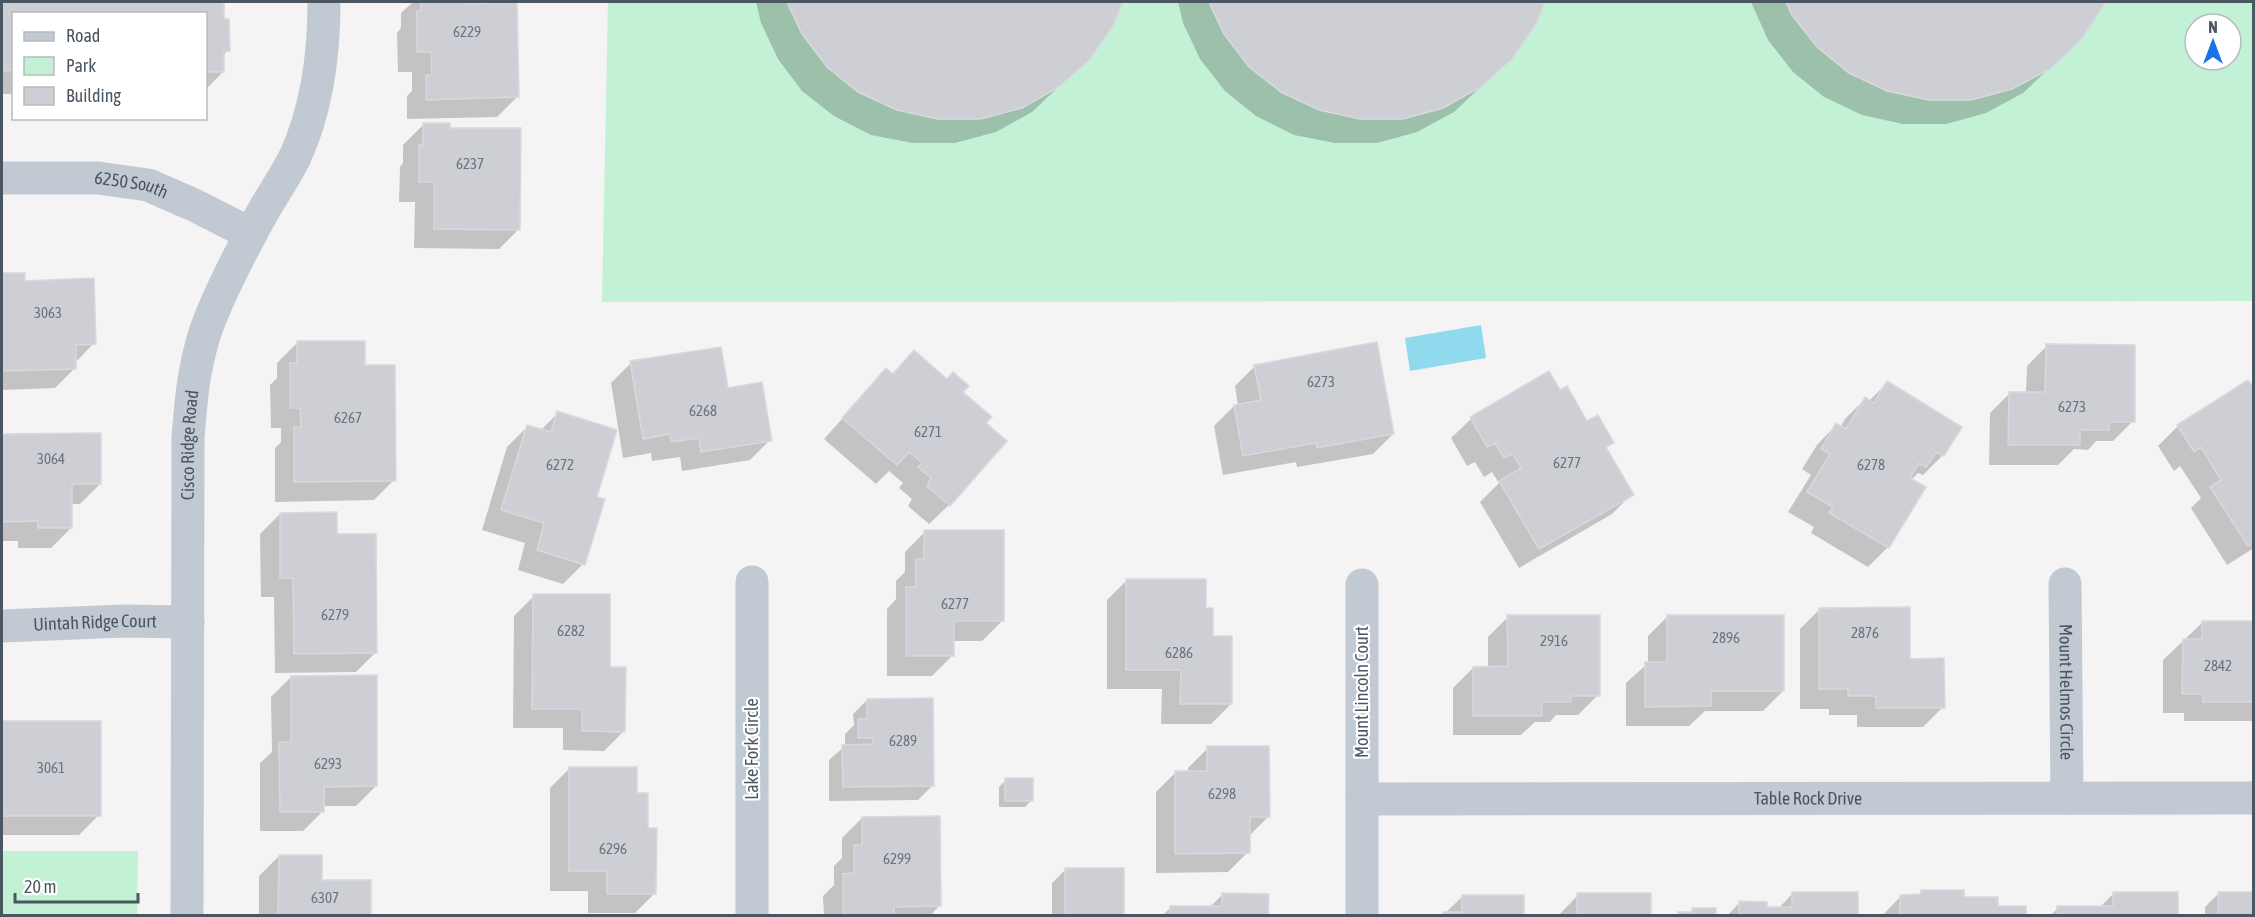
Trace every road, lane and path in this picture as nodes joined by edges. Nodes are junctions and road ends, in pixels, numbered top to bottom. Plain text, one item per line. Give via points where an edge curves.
1 (324, 2) edge
2 (2, 178) edge
3 (251, 234) junction
4 (752, 582) dead end
5 (2065, 584) dead end
6 (1362, 585) dead end
7 (188, 622) junction
8 (2, 626) edge
9 (2067, 798) junction
10 (2253, 798) edge
11 (1362, 799) junction
12 (187, 915) edge
13 (752, 915) edge
14 (1362, 915) edge

1 - 3 street, Cisco Ridge Road via 320,70 309,119 295,156
2 - 3 street, 6250 South via 98,178 148,185
3 - 7 street, Cisco Ridge Road via 212,314 198,353 191,396
4 - 13 street, Lake Fork Circle
5 - 9 street, Mount Helmos Circle
6 - 11 street, Mount Lincoln Court
7 - 8 street, Uintah Ridge Court
7 - 12 street, Cisco Ridge Road
9 - 10 street, Table Rock Drive
9 - 11 street, Table Rock Drive
11 - 14 street, Mount Lincoln Court

